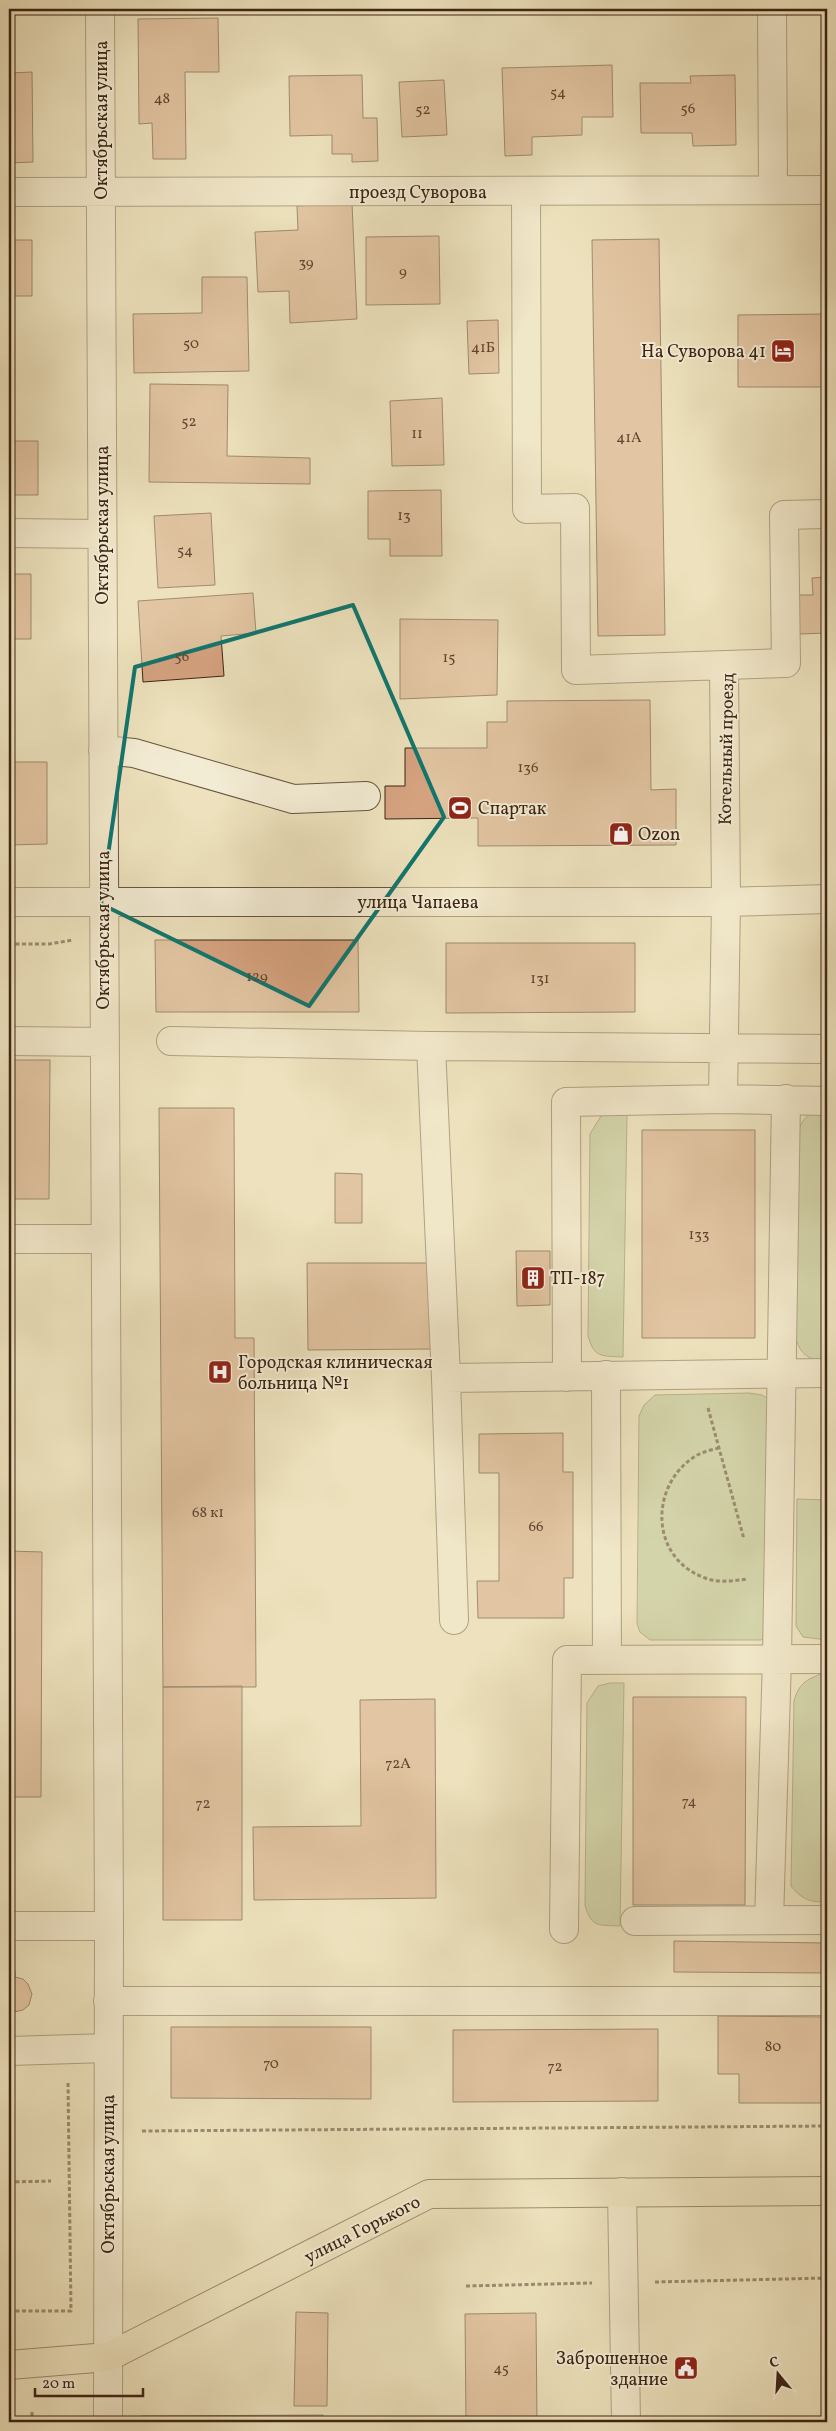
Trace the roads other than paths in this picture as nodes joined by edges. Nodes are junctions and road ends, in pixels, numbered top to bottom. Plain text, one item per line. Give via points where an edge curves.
1 (100, 9) edge
2 (772, 9) edge
3 (773, 190) junction
4 (827, 190) edge
5 (9, 192) edge
6 (526, 192) junction
7 (101, 193) junction
8 (827, 514) edge
9 (9, 533) edge
10 (102, 534) junction
11 (724, 665) junction
12 (103, 750) junction
13 (366, 796) dead end
14 (827, 899) edge
15 (9, 902) edge
16 (103, 902) junction
17 (726, 902) junction
18 (9, 1041) edge
19 (171, 1041) dead end
20 (104, 1042) junction
21 (431, 1046) junction
22 (723, 1048) junction
23 (827, 1049) edge
24 (722, 1099) junction
25 (786, 1099) junction
26 (827, 1100) edge
27 (105, 1239) junction
28 (9, 1240) edge
29 (827, 1373) edge
30 (782, 1374) junction
31 (606, 1375) junction
32 (567, 1377) junction
33 (446, 1378) junction
34 (454, 1620) dead end
35 (778, 1659) junction
36 (827, 1659) edge
37 (607, 1660) junction
38 (770, 1920) junction
39 (827, 1920) edge
40 (635, 1921) dead end
41 (9, 1926) edge
42 (109, 1926) junction
43 (564, 1929) dead end
44 (108, 2001) junction
45 (827, 2001) edge
46 (108, 2048) junction
47 (9, 2051) edge
48 (827, 2191) edge
49 (622, 2192) junction
50 (108, 2357) junction
51 (9, 2365) edge
52 (108, 2422) edge
53 (626, 2422) edge

1 - 7 street, Октябрьская улица
2 - 3 street
3 - 4 street, проезд Суворова
3 - 6 street, проезд Суворова
5 - 7 street, проезд Суворова
6 - 7 street, проезд Суворова
6 - 11 street via 527,509 575,508 576,670
7 - 10 street, Октябрьская улица
8 - 11 street, Котельный проезд via 784,515 786,663
9 - 10 street
10 - 12 street, Октябрьская улица
11 - 17 street, Котельный проезд
12 - 13 street via 134,753 293,799
12 - 16 street, Октябрьская улица
14 - 17 street, улица Чапаева
15 - 16 street, улица Чапаева
16 - 17 street, улица Чапаева
16 - 20 street, Октябрьская улица
17 - 22 street, Котельный проезд
18 - 20 street
19 - 21 street
20 - 27 street, Октябрьская улица
21 - 22 street
21 - 33 street
22 - 23 street
22 - 24 street, Котельный проезд
24 - 25 street
24 - 32 street via 566,1102
25 - 26 street
25 - 30 street
27 - 28 street
27 - 42 street, Октябрьская улица
29 - 30 street
30 - 31 street
30 - 35 street
31 - 32 street
31 - 37 street
32 - 33 street
33 - 34 street
35 - 36 street
35 - 37 street
35 - 38 street
37 - 43 street via 567,1660
38 - 39 street
38 - 40 street
41 - 42 street
42 - 44 street, Октябрьская улица
44 - 45 street
44 - 46 street, Октябрьская улица
46 - 47 street
46 - 50 street, Октябрьская улица
48 - 49 main road, улица Горького
49 - 50 main road, улица Горького via 429,2194
49 - 53 street
50 - 51 main road, улица Горького
50 - 52 street, Октябрьская улица

